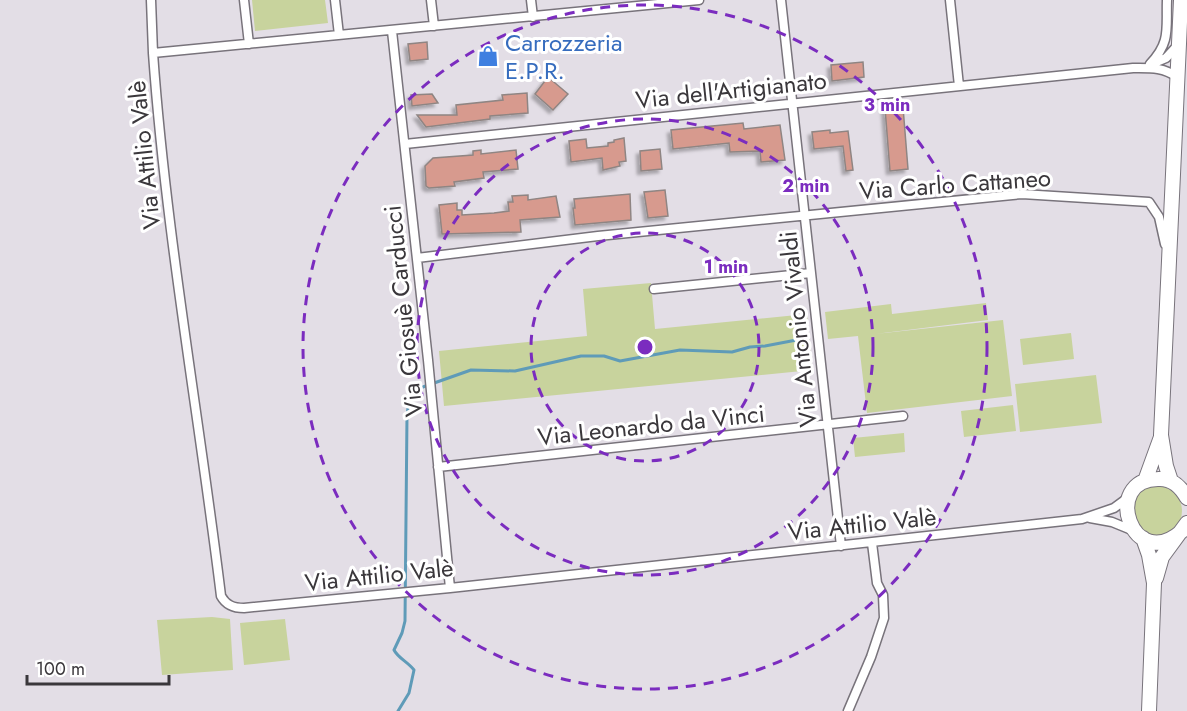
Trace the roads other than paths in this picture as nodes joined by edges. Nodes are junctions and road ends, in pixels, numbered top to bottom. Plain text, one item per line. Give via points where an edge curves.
1 (151, 0) edge
2 (244, 0) edge
3 (335, 0) edge
4 (431, 0) edge
5 (531, 0) edge
6 (699, 0) edge
7 (781, 0) edge
8 (950, 0) edge
9 (1167, 0) edge
10 (1181, 0) edge
11 (632, 3) edge
12 (533, 17) junction
13 (434, 26) junction
14 (392, 31) junction
15 (339, 35) junction
16 (1181, 39) edge
17 (249, 44) junction
18 (153, 53) junction
19 (1150, 64) junction
20 (1133, 68) junction
21 (1177, 77) junction
22 (959, 86) junction
23 (793, 103) junction
24 (405, 144) junction
25 (805, 216) junction
26 (417, 258) junction
27 (1168, 258) junction
28 (811, 273) junction
29 (654, 289) dead end
30 (903, 416) dead end
31 (828, 425) junction
32 (1161, 435) junction
33 (438, 467) junction
34 (1145, 482) junction
35 (1172, 482) junction
36 (1129, 497) junction
37 (1187, 498) edge
38 (1090, 518) junction
39 (1185, 527) edge
40 (1138, 535) junction
41 (872, 543) junction
42 (841, 546) junction
43 (1155, 583) junction
44 (450, 588) junction
45 (849, 711) edge
46 (1149, 711) edge

1 - 18 street, Via Attilio Valè
2 - 17 street
3 - 15 street
4 - 13 street
5 - 12 street
6 - 11 street
7 - 23 street, Via Antonio Vivaldi
8 - 22 street
9 - 19 street via 1165,44
10 - 16 main road
11 - 12 street
12 - 13 street
13 - 14 street
14 - 15 street
14 - 24 street, Via Giosuè Carducci
15 - 17 street
16 - 19 street, Via dell'Artigianato via 1166,58
16 - 21 main road
17 - 18 street
18 - 44 street, Via Attilio Valè via 173,246 224,602 244,608
19 - 20 street, Via dell'Artigianato
20 - 21 street, Via dell'Artigianato via 1160,68
20 - 22 street, Via dell'Artigianato
21 - 27 main road
22 - 23 street, Via dell'Artigianato
23 - 24 street, Via dell'Artigianato
23 - 25 street, Via Antonio Vivaldi
24 - 26 street, Via Giosuè Carducci
25 - 26 street, Via Carlo Cattaneo
25 - 27 street, Via Carlo Cattaneo via 1022,194 1149,202 1159,217
25 - 28 street, Via Antonio Vivaldi
26 - 33 street, Via Giosuè Carducci
27 - 32 main road
28 - 29 street
28 - 31 street, Via Antonio Vivaldi
30 - 31 street, Via Leonardo da Vinci
31 - 33 street, Via Leonardo da Vinci
31 - 42 street, Via Antonio Vivaldi
32 - 34 main road
32 - 35 main road
33 - 44 street, Via Giosuè Carducci
34 - 35 main road via 1158,478
34 - 36 main road
35 - 37 main road
36 - 38 street, Via Attilio Valè
36 - 40 main road via 1126,513
38 - 40 street, Via Attilio Valè via 1112,522
38 - 41 street, Via Attilio Valè
39 - 40 main road via 1175,537 1161,542
39 - 43 main road via 1162,557
40 - 43 main road via 1149,555
41 - 42 street, Via Attilio Valè
41 - 45 street via 884,618
42 - 44 street, Via Attilio Valè
43 - 46 main road

